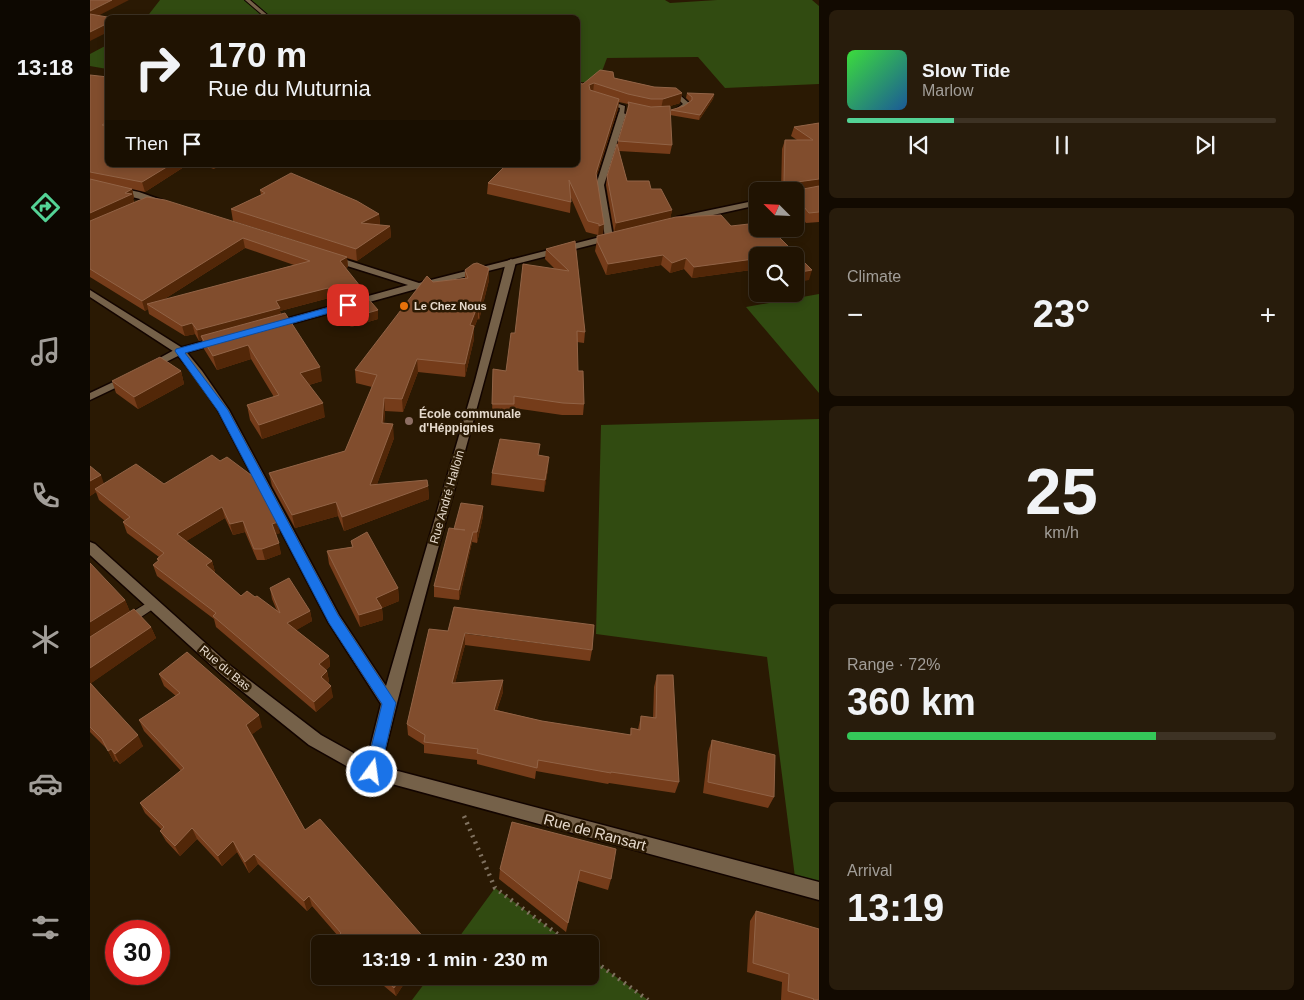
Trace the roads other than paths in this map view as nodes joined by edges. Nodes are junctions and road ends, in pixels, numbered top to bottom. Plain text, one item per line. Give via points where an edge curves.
1 (247, 0) edge
2 (265, 15) edge
3 (679, 97) edge
4 (600, 100) edge
5 (630, 108) edge
6 (622, 111) junction
7 (672, 112) edge
8 (90, 184) edge
9 (154, 200) junction
10 (144, 204) edge
11 (749, 204) edge
12 (172, 205) edge
13 (666, 223) edge
14 (618, 235) edge
15 (609, 237) junction
16 (318, 254) edge
17 (511, 262) junction
18 (417, 286) junction
19 (90, 293) edge
20 (262, 328) edge
21 (226, 338) edge
22 (180, 351) junction
23 (90, 397) edge
24 (90, 547) edge
25 (152, 604) junction
26 (121, 625) edge
27 (389, 703) junction
28 (372, 772) junction
29 (819, 891) edge

1 - 2 lane
3 - 7 lane via 687,104
4 - 6 lane
5 - 6 lane
6 - 15 street via 600,186
8 - 9 street
9 - 10 street
9 - 12 street
11 - 13 street
14 - 15 street
15 - 17 street
16 - 18 street
17 - 18 street
17 - 27 street, Rue André Halloin
18 - 20 street
19 - 22 street
21 - 22 street
22 - 23 street
22 - 27 street via 223,410 334,619
24 - 25 street, Rue du Bas
25 - 26 lane
25 - 28 street, Rue du Bas via 227,671 316,740
27 - 28 street, Rue André Halloin
28 - 29 street, Rue de Ransart

